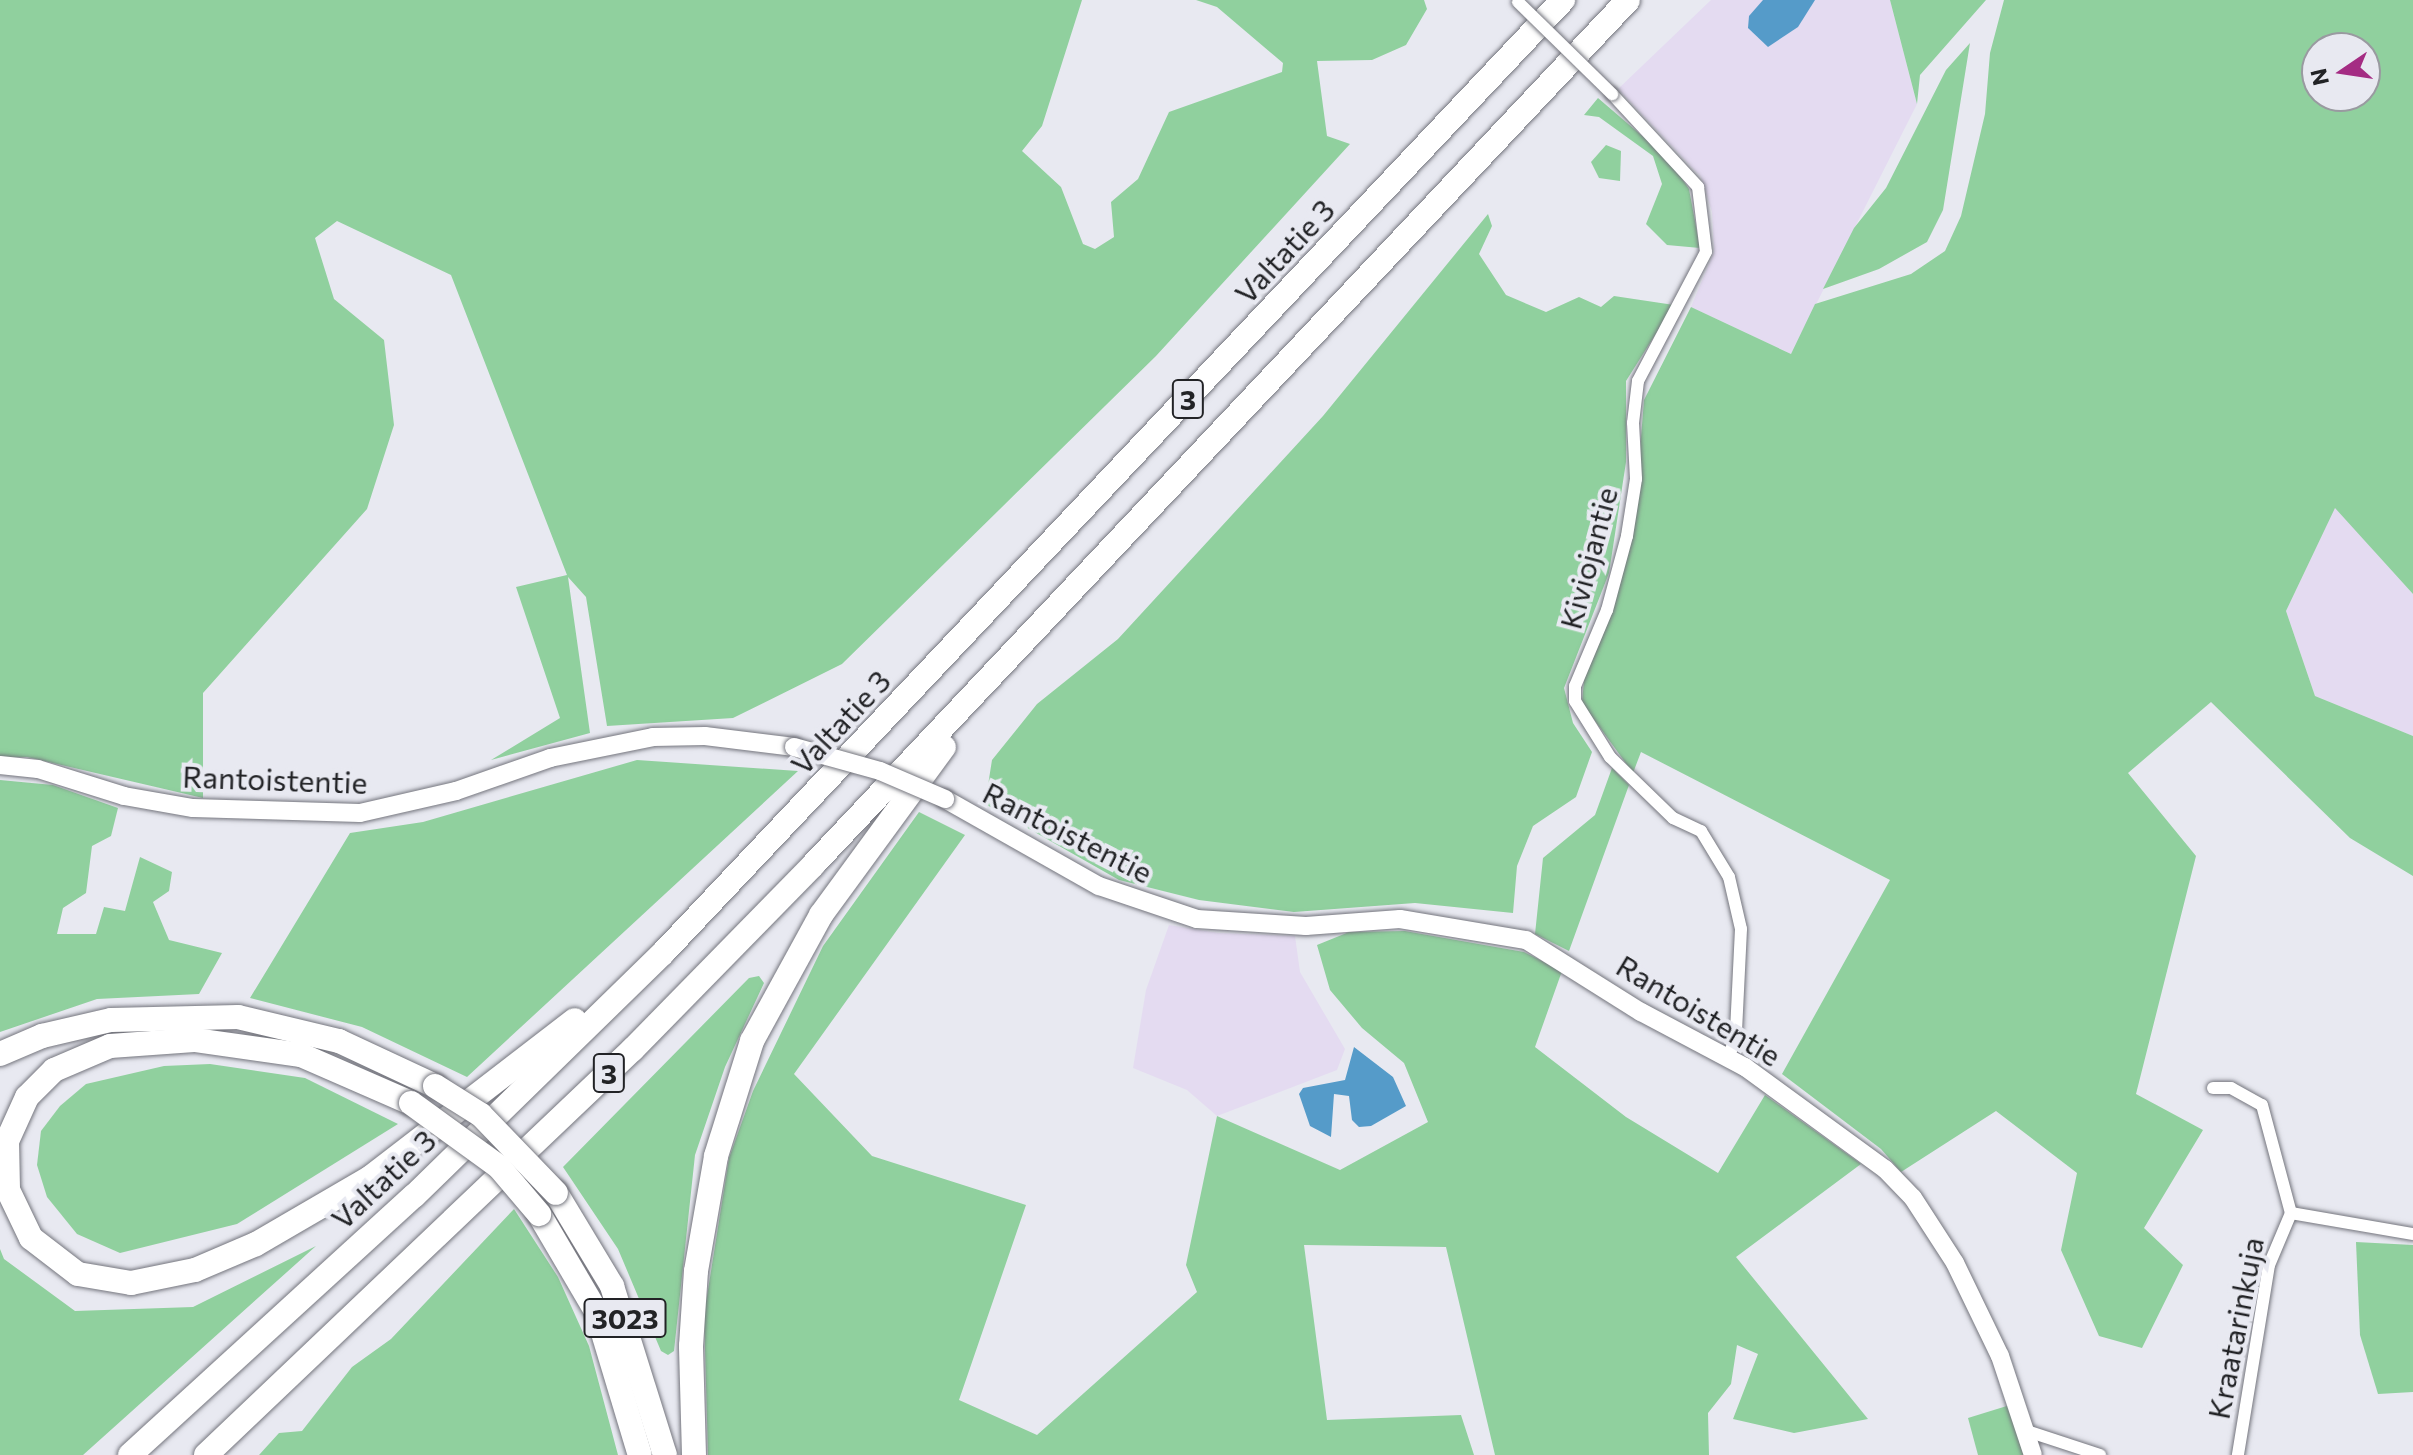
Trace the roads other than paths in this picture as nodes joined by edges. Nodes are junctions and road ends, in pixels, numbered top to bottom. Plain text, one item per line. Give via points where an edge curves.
1 (1563, 0) edge
2 (1628, 0) edge
3 (1516, 1) edge
4 (995, 676) junction
5 (0, 765) edge
6 (663, 953) junction
7 (0, 1054) edge
8 (1729, 1058) junction
9 (2213, 1088) dead end
10 (2291, 1213) junction
11 (2413, 1234) edge
12 (2027, 1431) junction
13 (130, 1455) edge
14 (206, 1455) edge
15 (640, 1455) edge
16 (665, 1455) edge
17 (694, 1455) edge
18 (2033, 1455) edge
19 (2100, 1455) edge
20 (2238, 1455) edge

1 - 6 highway, Valtatie 3 / 3
2 - 4 highway, 3
3 - 8 street, Kiviojantie, bridge via 1698,187 1706,252 1638,381 1633,423 1636,479 1627,536 1607,610 1575,686 1575,701 1610,757 1673,818 1701,831 1729,877 1741,929 1736,1033
4 - 14 highway, 3 via 633,1049
4 - 17 highway via 821,915 752,1041 716,1156 696,1271
5 - 8 street, Rantoistentie, bridge via 38,769 124,796 193,808 360,813 456,791 550,758 653,737 705,736 794,747 880,771 945,799 1099,886 1197,919 1306,926 1400,919 1526,940 1641,1012
6 - 13 highway, Valtatie 3 / 3 via 414,1196
6 - 15 highway, 3023, bridge via 371,1177 256,1244 195,1270 131,1283 78,1274 31,1238 8,1190 7,1141 27,1097 54,1070 110,1046 194,1040 301,1055 411,1103 499,1167 539,1214 597,1313
7 - 16 highway, 3023, bridge via 42,1036 111,1020 238,1017 339,1041 435,1086 481,1115 556,1193 612,1286
8 - 12 street, Rantoistentie via 1821,1120 1885,1169 1913,1198 1970,1292
9 - 10 street, Kraatarinkuja via 2231,1088 2262,1105
10 - 11 street, Kraatarinkuja
10 - 20 street, Kraatarinkuja via 2269,1265
12 - 18 street, Rantoistentie
12 - 19 street

